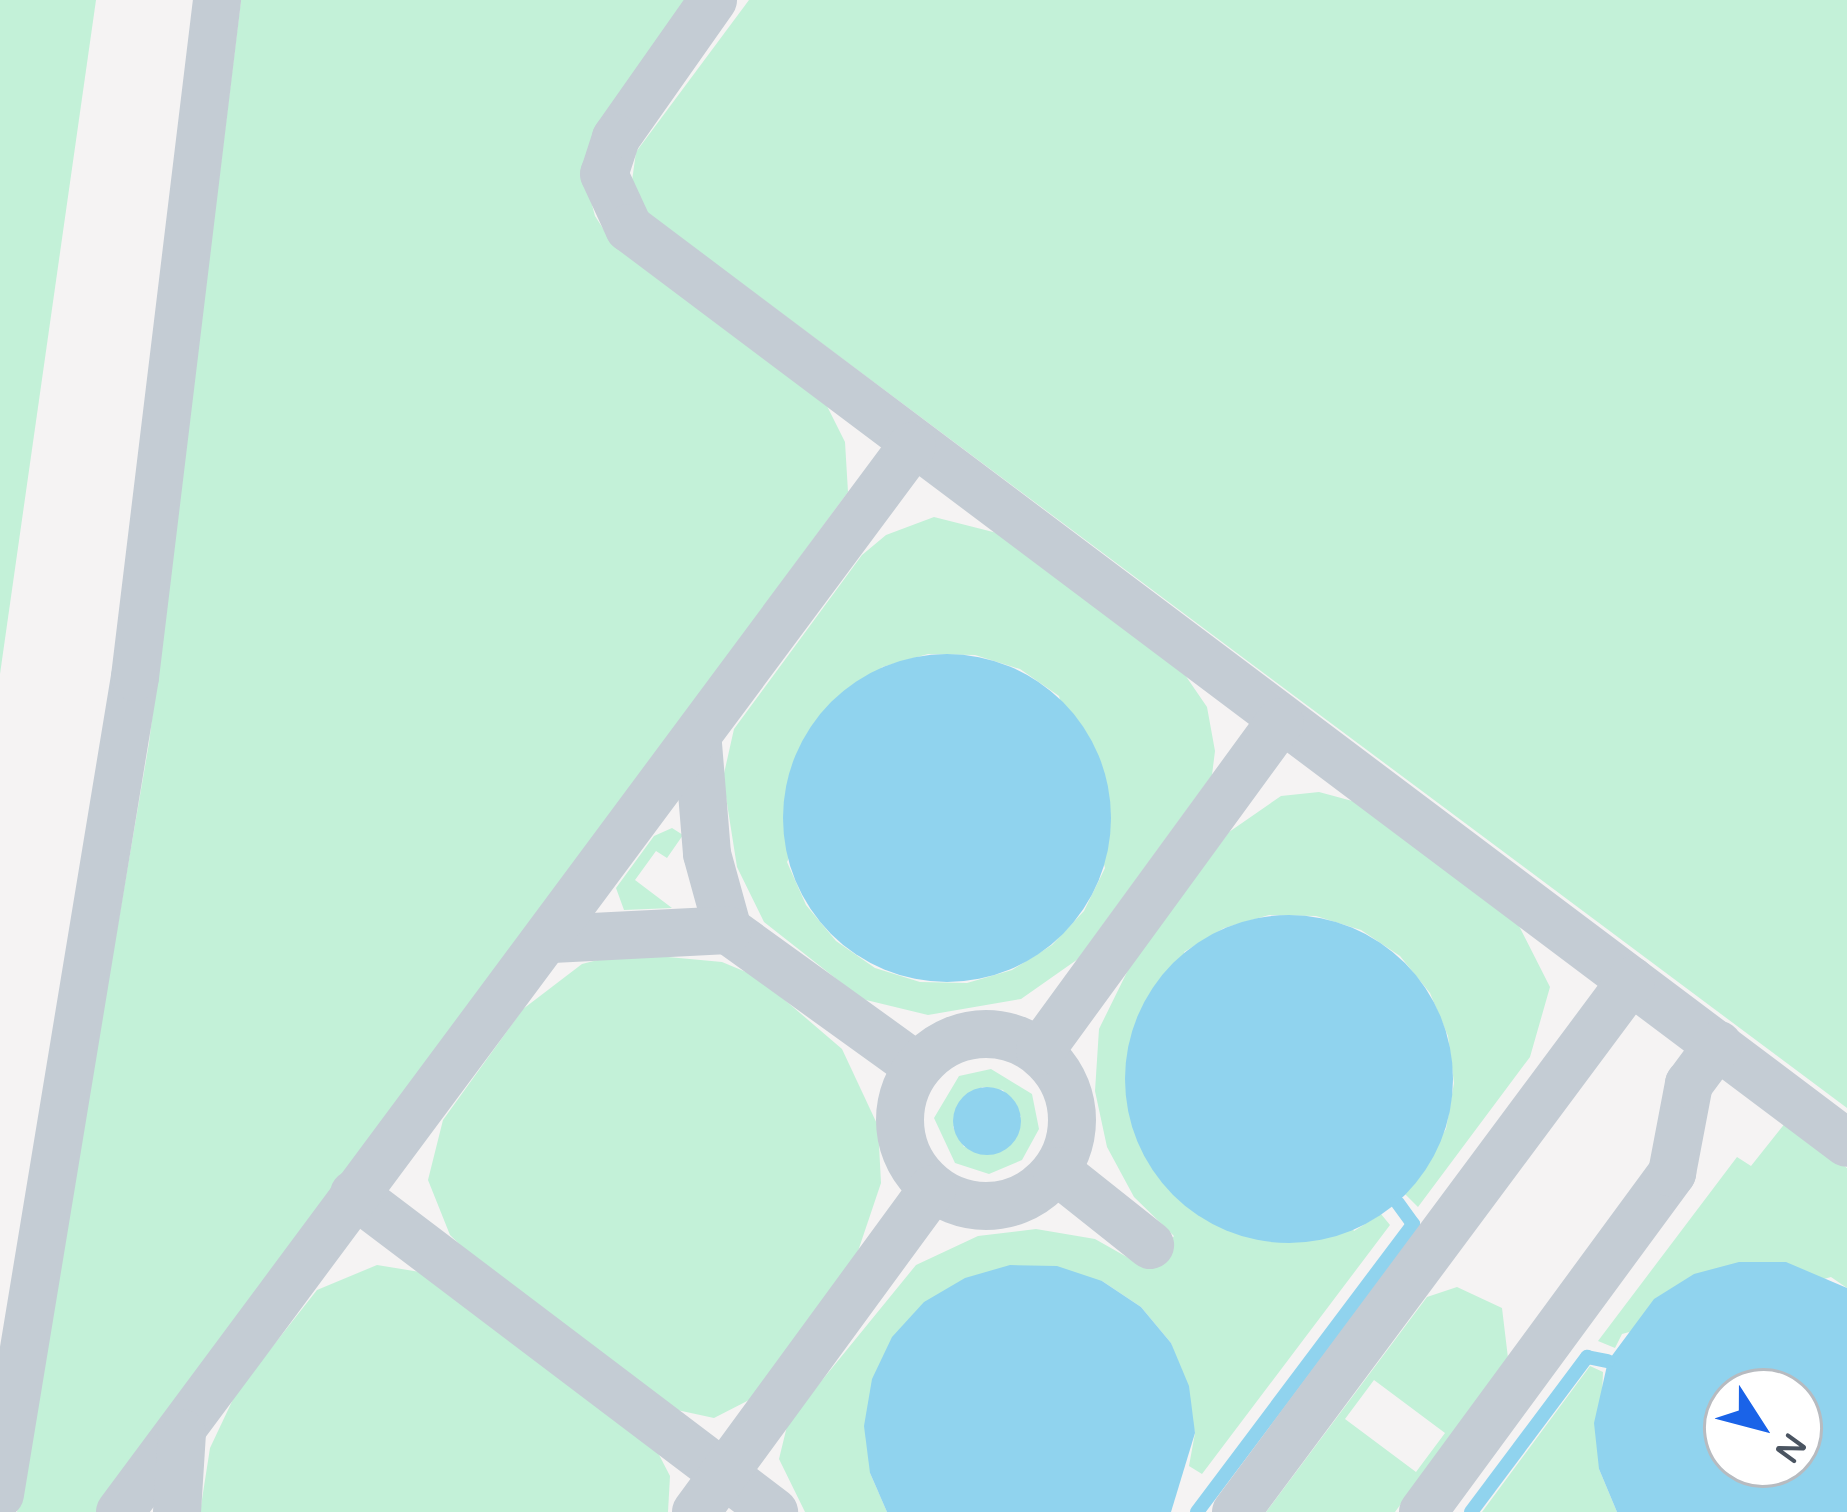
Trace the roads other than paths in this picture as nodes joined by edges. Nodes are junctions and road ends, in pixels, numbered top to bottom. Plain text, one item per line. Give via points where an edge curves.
1 (218, 0) edge
2 (713, 0) edge
3 (911, 446) junction
4 (1280, 722) junction
5 (698, 744) junction
6 (728, 930) junction
7 (552, 939) junction
8 (1631, 982) junction
9 (1718, 1045) junction
10 (1040, 1051) junction
11 (918, 1067) junction
12 (1847, 1143) edge
13 (1057, 1171) junction
14 (932, 1189) junction
15 (354, 1194) junction
16 (1150, 1245) dead end
17 (182, 1429) junction
18 (0, 1493) edge
19 (711, 1493) edge
20 (120, 1512) edge
21 (177, 1512) edge
22 (774, 1512) edge
23 (1236, 1512) edge
24 (1423, 1512) edge

1 - 18 lane via 135,677
2 - 3 lane via 616,138 604,174 613,202 629,228
3 - 4 lane
3 - 5 lane
4 - 8 lane
4 - 10 lane
5 - 6 lane via 706,854
5 - 7 lane
6 - 7 lane
6 - 11 lane
7 - 15 lane
8 - 9 lane
8 - 23 lane
9 - 12 lane
9 - 24 lane via 1679,1113 1672,1173
10 - 11 lane via 1004,1036 965,1036
10 - 13 lane via 1070,1094 1073,1121
11 - 14 lane via 899,1114 902,1142
13 - 14 lane via 1037,1190 984,1207
13 - 16 lane
14 - 19 lane
15 - 17 lane
15 - 19 lane
17 - 20 lane
17 - 21 lane
19 - 22 lane

